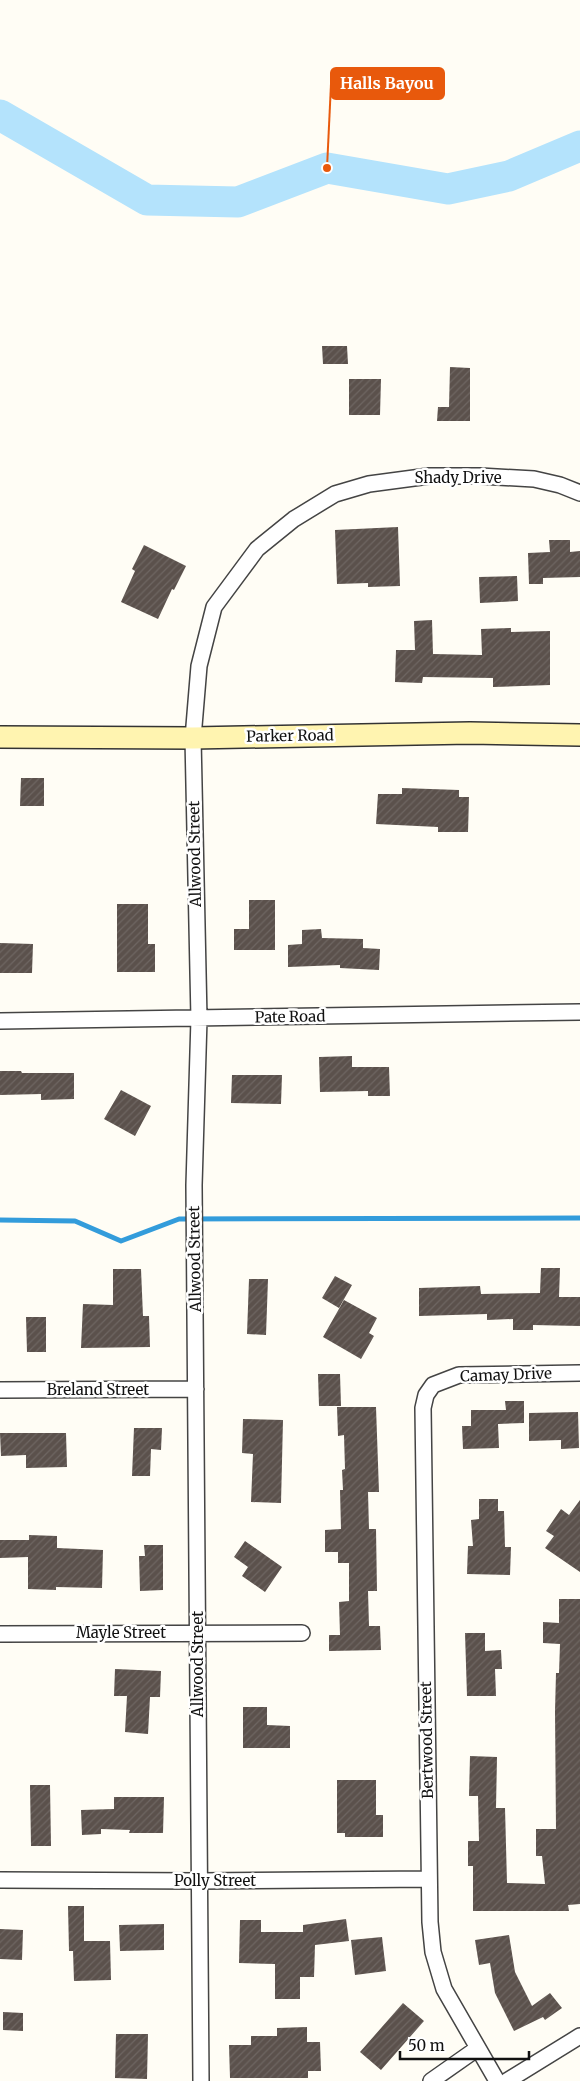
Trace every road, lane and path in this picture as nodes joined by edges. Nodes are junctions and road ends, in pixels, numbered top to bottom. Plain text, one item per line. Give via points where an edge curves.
1 (580, 493) edge
2 (336, 494) joint
3 (580, 735) edge
4 (0, 737) edge
5 (193, 738) junction
6 (580, 1012) edge
7 (199, 1019) junction
8 (0, 1021) edge
9 (580, 1373) edge
10 (433, 1385) joint
11 (0, 1390) edge
12 (196, 1390) junction
13 (198, 1633) junction
14 (302, 1633) dead end
15 (0, 1634) edge
16 (429, 1879) junction
17 (0, 1880) edge
18 (200, 1881) junction
19 (580, 2036) edge
20 (478, 2048) junction
21 (201, 2081) edge
22 (431, 2081) edge
23 (497, 2081) edge
24 (507, 2081) edge

1 - 2 street, Shady Drive via 534,479 429,476 369,484
2 - 5 street, Allwood Street via 294,519 257,550 214,607 199,666
3 - 5 main road, Parker Road via 470,733
4 - 5 main road, Parker Road
5 - 7 street, Allwood Street
6 - 7 street, Pate Road
7 - 8 street, Pate Road
7 - 12 street, Allwood Street via 194,1185
9 - 10 street, Camay Drive via 459,1375
10 - 16 street, Bertwood Street via 423,1408
11 - 12 street, Breland Street
12 - 13 street, Allwood Street
13 - 14 street, Mayle Street
13 - 15 street, Mayle Street
13 - 18 street, Allwood Street
16 - 18 street, Polly Street
16 - 20 street, Bertwood Street via 433,1952 444,1989
17 - 18 street, Polly Street
18 - 21 street, Allwood Street
19 - 24 street
20 - 22 street
20 - 23 street, Bertwood Street

